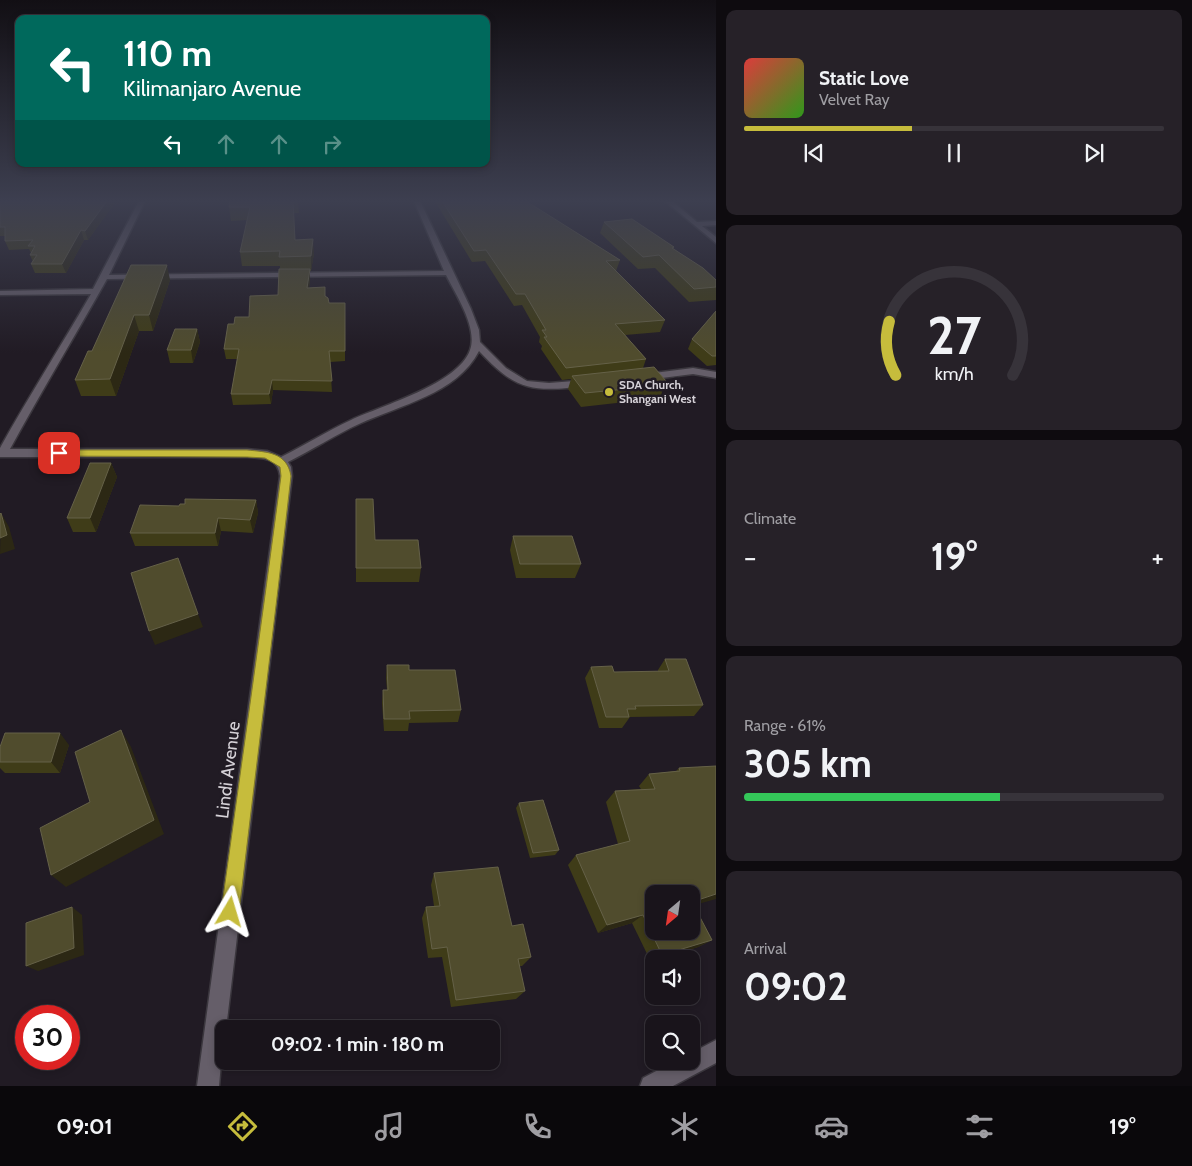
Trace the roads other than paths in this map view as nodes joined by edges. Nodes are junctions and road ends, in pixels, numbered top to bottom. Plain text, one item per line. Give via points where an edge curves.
1 (117, 252) edge
2 (440, 252) edge
3 (449, 273) junction
4 (104, 277) junction
5 (95, 291) junction
6 (0, 293) edge
7 (476, 343) junction
8 (716, 375) edge
9 (638, 378) edge
10 (602, 382) edge
11 (1, 453) edge
12 (281, 462) junction
13 (716, 1051) edge
14 (208, 1086) edge
15 (651, 1086) edge

1 - 4 street
2 - 3 street
3 - 4 street
3 - 7 street via 460,293
4 - 5 street
5 - 6 street
5 - 11 street
7 - 10 street via 508,376 522,384 556,386
7 - 12 street via 462,369 438,386 354,422
8 - 9 street via 692,371
11 - 12 street via 247,453 267,455
12 - 14 street, Lindi Avenue via 286,476
13 - 15 street

